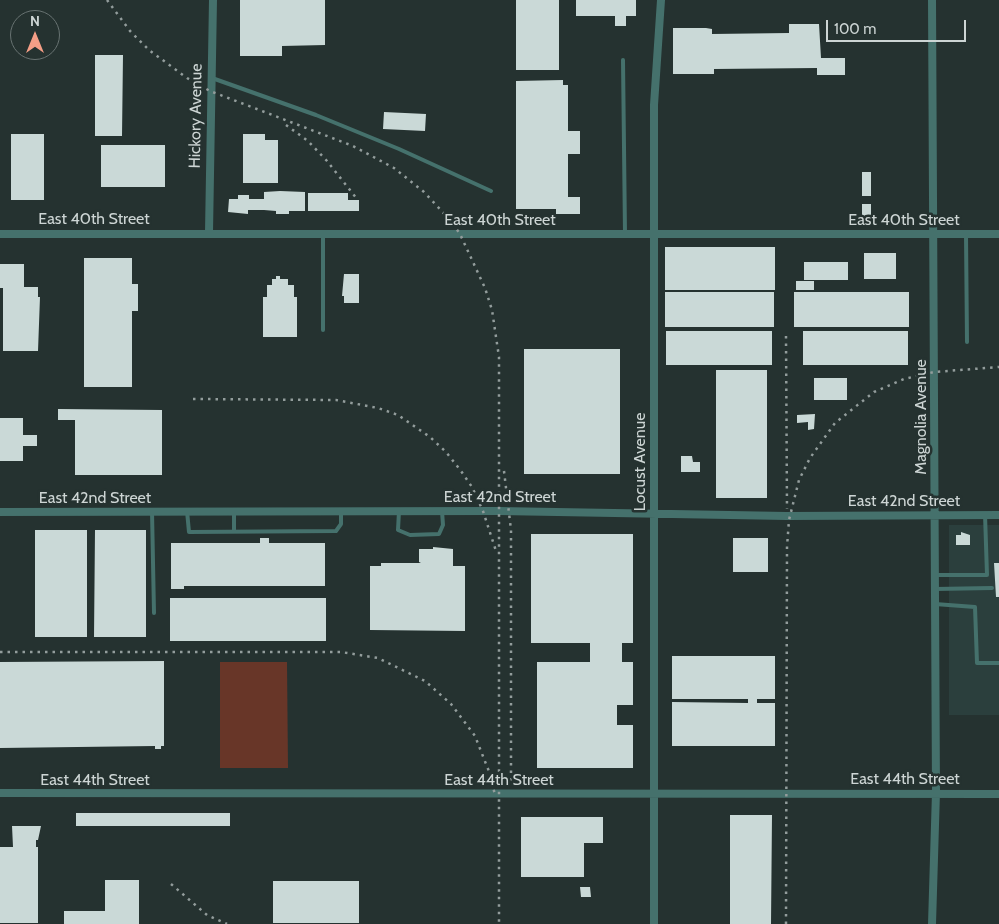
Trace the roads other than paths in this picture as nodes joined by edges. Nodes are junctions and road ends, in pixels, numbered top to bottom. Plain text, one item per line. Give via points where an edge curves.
1 (213, 0) edge
2 (661, 0) edge
3 (932, 0) edge
4 (623, 60) dead end
5 (210, 77) junction
6 (491, 191) dead end
7 (208, 232) junction
8 (323, 233) junction
9 (0, 234) edge
10 (625, 234) junction
11 (654, 234) junction
12 (934, 234) junction
13 (966, 234) junction
14 (999, 234) edge
15 (323, 330) dead end
16 (967, 342) dead end
17 (152, 511) junction
18 (187, 511) junction
19 (234, 511) junction
20 (340, 511) junction
21 (399, 511) junction
22 (442, 511) junction
23 (0, 512) edge
24 (653, 512) junction
25 (935, 514) junction
26 (986, 514) junction
27 (999, 514) edge
28 (234, 531) junction
29 (935, 576) junction
30 (992, 588) dead end
31 (935, 589) junction
32 (935, 604) junction
33 (154, 613) dead end
34 (999, 663) edge
35 (936, 792) junction
36 (0, 793) edge
37 (654, 793) junction
38 (999, 794) edge
39 (654, 924) edge
40 (932, 924) edge

1 - 5 street, Hickory Avenue
2 - 11 street, Locust Avenue via 654,82
3 - 12 street, Magnolia Avenue
4 - 10 lane
5 - 6 lane via 362,134
5 - 7 street, Hickory Avenue
7 - 8 street, East 40th Street
7 - 9 street, East 40th Street
8 - 10 street, East 40th Street
8 - 15 lane
10 - 11 street, East 40th Street
11 - 12 street, East 40th Street
11 - 24 street, Locust Avenue
12 - 13 street, East 40th Street
12 - 25 street, Magnolia Avenue
13 - 14 street, East 40th Street
13 - 16 lane
17 - 18 street, East 42nd Street
17 - 23 street, East 42nd Street
17 - 33 lane
18 - 19 street, East 42nd Street
18 - 28 lane via 189,532
19 - 20 street, East 42nd Street
19 - 28 lane
20 - 21 street, East 42nd Street
20 - 28 lane via 341,524 336,531
21 - 22 street, East 42nd Street
21 - 22 lane via 398,530 410,535 439,534 443,525
22 - 24 street, East 42nd Street
24 - 25 street, East 42nd Street via 787,516
24 - 37 street, Locust Avenue
25 - 26 street, East 42nd Street
25 - 29 street, Magnolia Avenue
26 - 27 street, East 42nd Street
26 - 29 lane via 987,575
29 - 31 street, Magnolia Avenue
30 - 31 lane
31 - 32 street, Magnolia Avenue
32 - 34 lane via 975,607 977,663
32 - 35 street, Magnolia Avenue
35 - 37 street, East 44th Street
35 - 38 street, East 44th Street
35 - 40 street, Magnolia Avenue
36 - 37 street, East 44th Street
37 - 39 street, Locust Avenue

